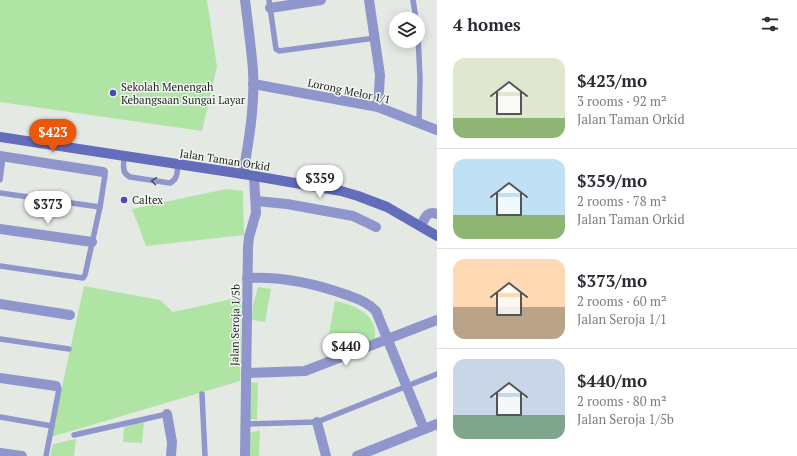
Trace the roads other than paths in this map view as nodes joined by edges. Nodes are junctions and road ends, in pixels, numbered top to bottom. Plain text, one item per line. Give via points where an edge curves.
1 (245, 0) edge
2 (321, 0) edge
3 (369, 0) edge
4 (413, 0) edge
5 (270, 4) edge
6 (415, 12) edge
7 (375, 38) junction
8 (419, 48) edge
9 (253, 84) junction
10 (378, 107) junction
11 (418, 123) junction
12 (437, 130) edge
13 (0, 137) edge
14 (2, 156) edge
15 (124, 156) junction
16 (178, 164) junction
17 (103, 172) joint
18 (243, 174) junction
19 (254, 176) junction
20 (0, 180) edge
21 (0, 193) edge
22 (256, 201) junction
23 (100, 207) junction
24 (437, 214) edge
25 (421, 226) junction
26 (376, 227) dead end
27 (0, 229) edge
28 (437, 236) edge
29 (92, 242) junction
30 (0, 266) edge
31 (247, 278) junction
32 (0, 304) edge
33 (70, 315) dead end
34 (437, 320) edge
35 (0, 339) edge
36 (387, 340) junction
37 (69, 349) dead end
38 (246, 373) junction
39 (437, 374) edge
40 (0, 378) edge
41 (56, 386) joint
42 (406, 386) junction
43 (202, 394) dead end
44 (167, 414) joint
45 (0, 417) edge
46 (317, 422) junction
47 (245, 424) junction
48 (437, 424) edge
49 (52, 426) junction
50 (424, 429) junction
51 (74, 435) dead end
52 (1, 454) edge
53 (22, 456) edge
54 (46, 456) edge
55 (171, 456) edge
56 (204, 456) edge
57 (245, 456) edge
58 (326, 456) edge
59 (357, 456) edge

1 - 9 street
2 - 5 street
3 - 7 street
4 - 6 lane
5 - 7 lane via 276,49 279,51
7 - 10 street via 380,75
8 - 11 lane
9 - 10 street, Lorong Melor 1/1
9 - 18 street
10 - 11 street, Lorong Melor 1/1
11 - 12 street, Lorong Melor 1/1
13 - 15 main road, Jalan Taman Orkid
14 - 17 street
14 - 20 lane
15 - 16 main road, Jalan Taman Orkid
16 -> 15 lane via 177,177 170,183 125,175
16 - 18 main road, Jalan Taman Orkid
17 - 23 lane via 105,175
18 - 19 main road, Jalan Taman Orkid
19 - 22 street, Jalan Seroja 1/5b
19 - 25 main road, Jalan Taman Orkid via 358,196 387,207
21 - 23 lane
22 - 26 street via 353,216
22 - 31 street, Jalan Seroja 1/5b via 256,213 249,237
23 - 29 lane
24 - 25 street via 427,214
25 - 28 main road, Jalan Taman Orkid
27 - 29 street
29 - 30 lane via 83,278
31 - 36 street, Jalan Seroja 1/5b via 271,277 304,282 322,286 368,304 376,311
31 - 38 street, Jalan Seroja 1/5b
32 - 33 street
34 - 36 street, Jalan Seroja 1/5b
35 - 37 lane
36 - 38 street, Jalan Seroja 1/5b via 305,371
36 - 42 street, Jalan Seroja 1/5b
38 - 47 street, Jalan Seroja 1/5b
39 - 42 lane
40 - 41 street
41 - 49 lane via 59,389
42 - 46 lane
42 - 50 street, Jalan Seroja 1/5b
43 - 56 lane
44 - 51 lane
44 - 55 street via 172,442
45 - 49 lane
46 - 47 lane
46 - 58 street
47 - 57 street, Jalan Seroja 1/5b
48 - 50 street
49 - 54 lane
50 - 59 street
52 - 53 street

